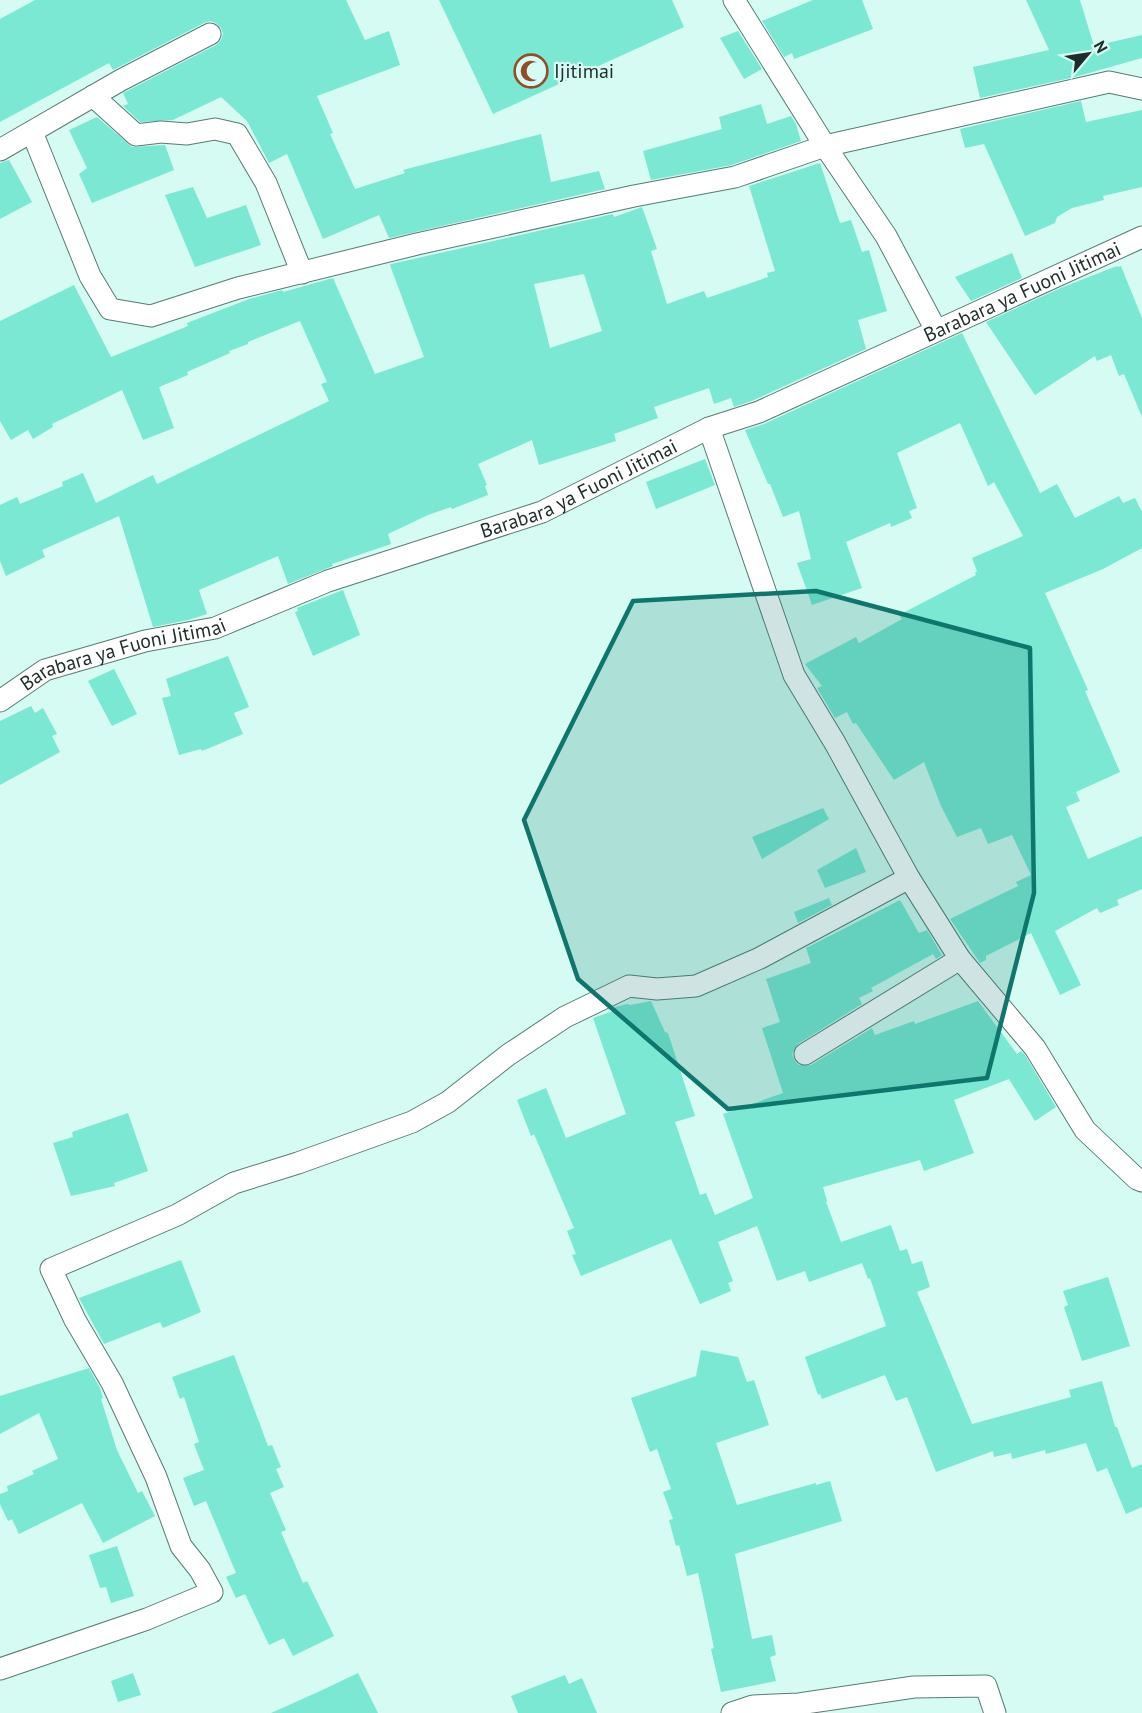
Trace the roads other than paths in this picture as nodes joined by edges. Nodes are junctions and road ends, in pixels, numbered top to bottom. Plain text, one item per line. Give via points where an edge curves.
1 (734, 0) edge
2 (210, 34) dead end
3 (1142, 89) edge
4 (93, 96) junction
5 (32, 132) junction
6 (825, 146) junction
7 (0, 150) edge
8 (1142, 237) edge
9 (302, 273) junction
10 (936, 330) junction
11 (709, 428) junction
12 (0, 701) edge
13 (909, 878) junction
14 (960, 959) junction
15 (805, 1054) dead end
16 (1142, 1181) edge
17 (0, 1669) edge
18 (732, 1713) edge
19 (995, 1713) edge

1 - 6 street
2 - 4 street
3 - 6 street via 1109,82
4 - 5 street
4 - 9 street via 136,135 215,129 237,134 266,183
5 - 7 street
5 - 9 street via 90,276 110,309 151,316 238,288
6 - 9 street via 735,177 417,244
6 - 10 street via 886,236
8 - 10 street, Barabara ya Fuoni Jitimai
10 - 11 street, Barabara ya Fuoni Jitimai via 759,412
11 - 12 street, Barabara ya Fuoni Jitimai via 542,512 328,582 215,628 145,641 45,670
11 - 13 street via 794,675
13 - 14 street
13 - 17 street via 760,958 696,986 629,986 565,1017 448,1102 412,1122 234,1183 177,1215 51,1269 112,1383 156,1477 181,1546 212,1592 147,1619
14 - 15 street
14 - 16 street via 1035,1048 1085,1130
18 - 19 street via 914,1687 986,1686

